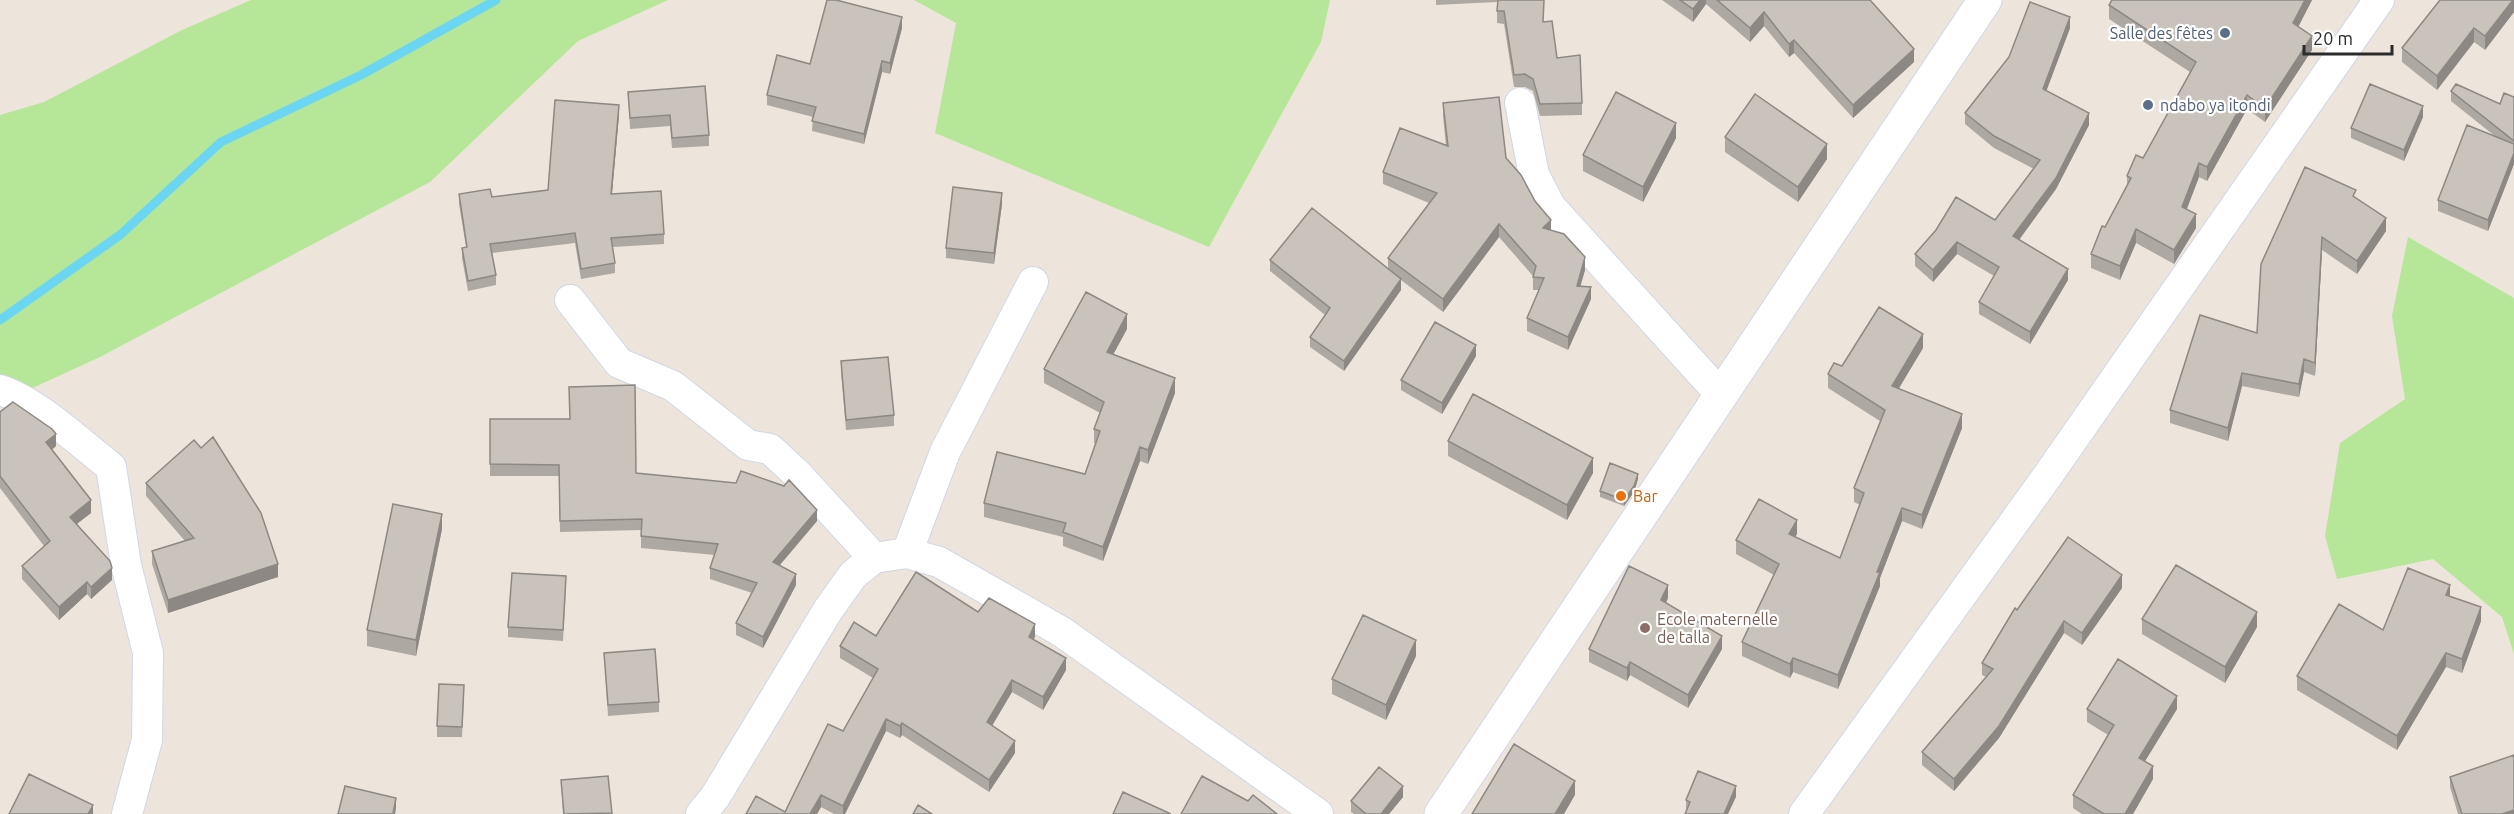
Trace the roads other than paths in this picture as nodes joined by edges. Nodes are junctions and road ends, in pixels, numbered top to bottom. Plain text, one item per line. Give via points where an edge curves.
1 (1985, 0) edge
2 (2379, 0) edge
3 (1520, 103) dead end
4 (1033, 282) dead end
5 (570, 300) dead end
6 (0, 390) edge
7 (1721, 395) junction
8 (907, 553) junction
9 (874, 558) junction
10 (128, 814) edge
11 (701, 814) edge
12 (1318, 814) edge
13 (1441, 814) edge
14 (1804, 814) edge

1 - 7 street
2 - 14 street via 2046,478
3 - 7 street via 1534,175 1550,206
4 - 8 street via 945,452
5 - 9 street via 619,363 673,386 748,445 770,449
6 - 10 street via 33,407 111,467 126,565 148,653 147,740
7 - 13 street
8 - 9 street
8 - 12 street via 939,562 1062,632
9 - 11 street via 853,575 828,610

